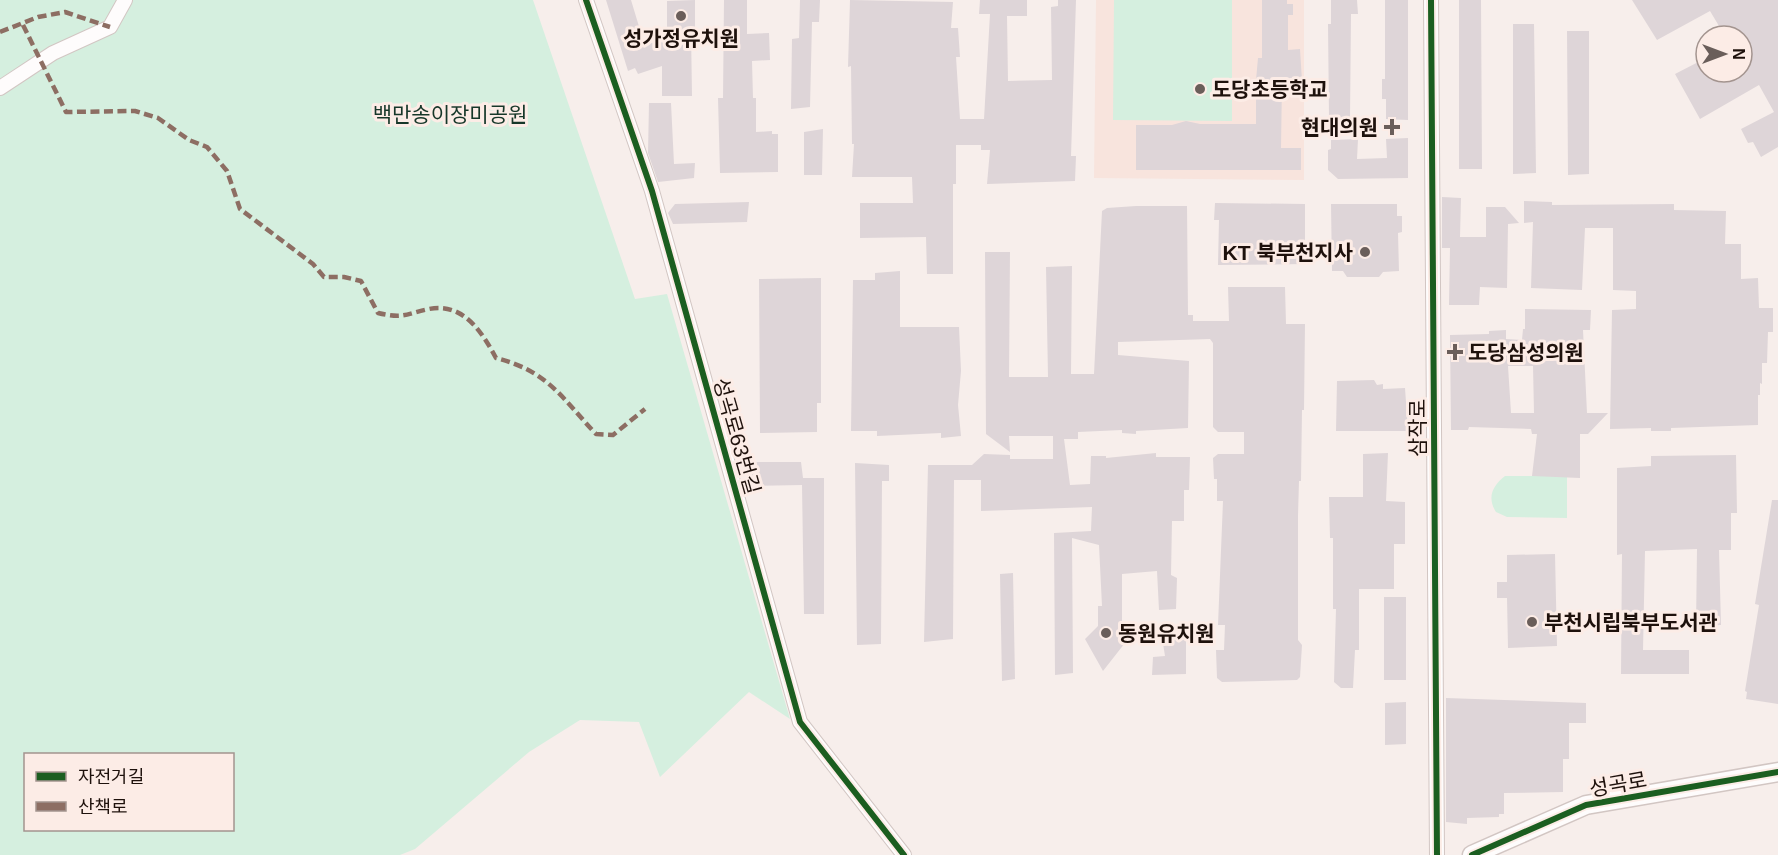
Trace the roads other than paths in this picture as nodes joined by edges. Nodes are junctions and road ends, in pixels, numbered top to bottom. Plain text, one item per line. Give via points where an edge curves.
1 (125, 0) edge
2 (586, 0) edge
3 (1431, 0) edge
4 (0, 88) edge
5 (1778, 772) edge
6 (904, 855) edge
7 (1437, 855) edge
8 (1472, 855) edge

1 - 4 street via 110,27 53,53
2 - 6 street, 성곡로63번길 via 652,191 800,722
3 - 7 street, 삼작로
5 - 8 street, 성곡로 via 1586,806

